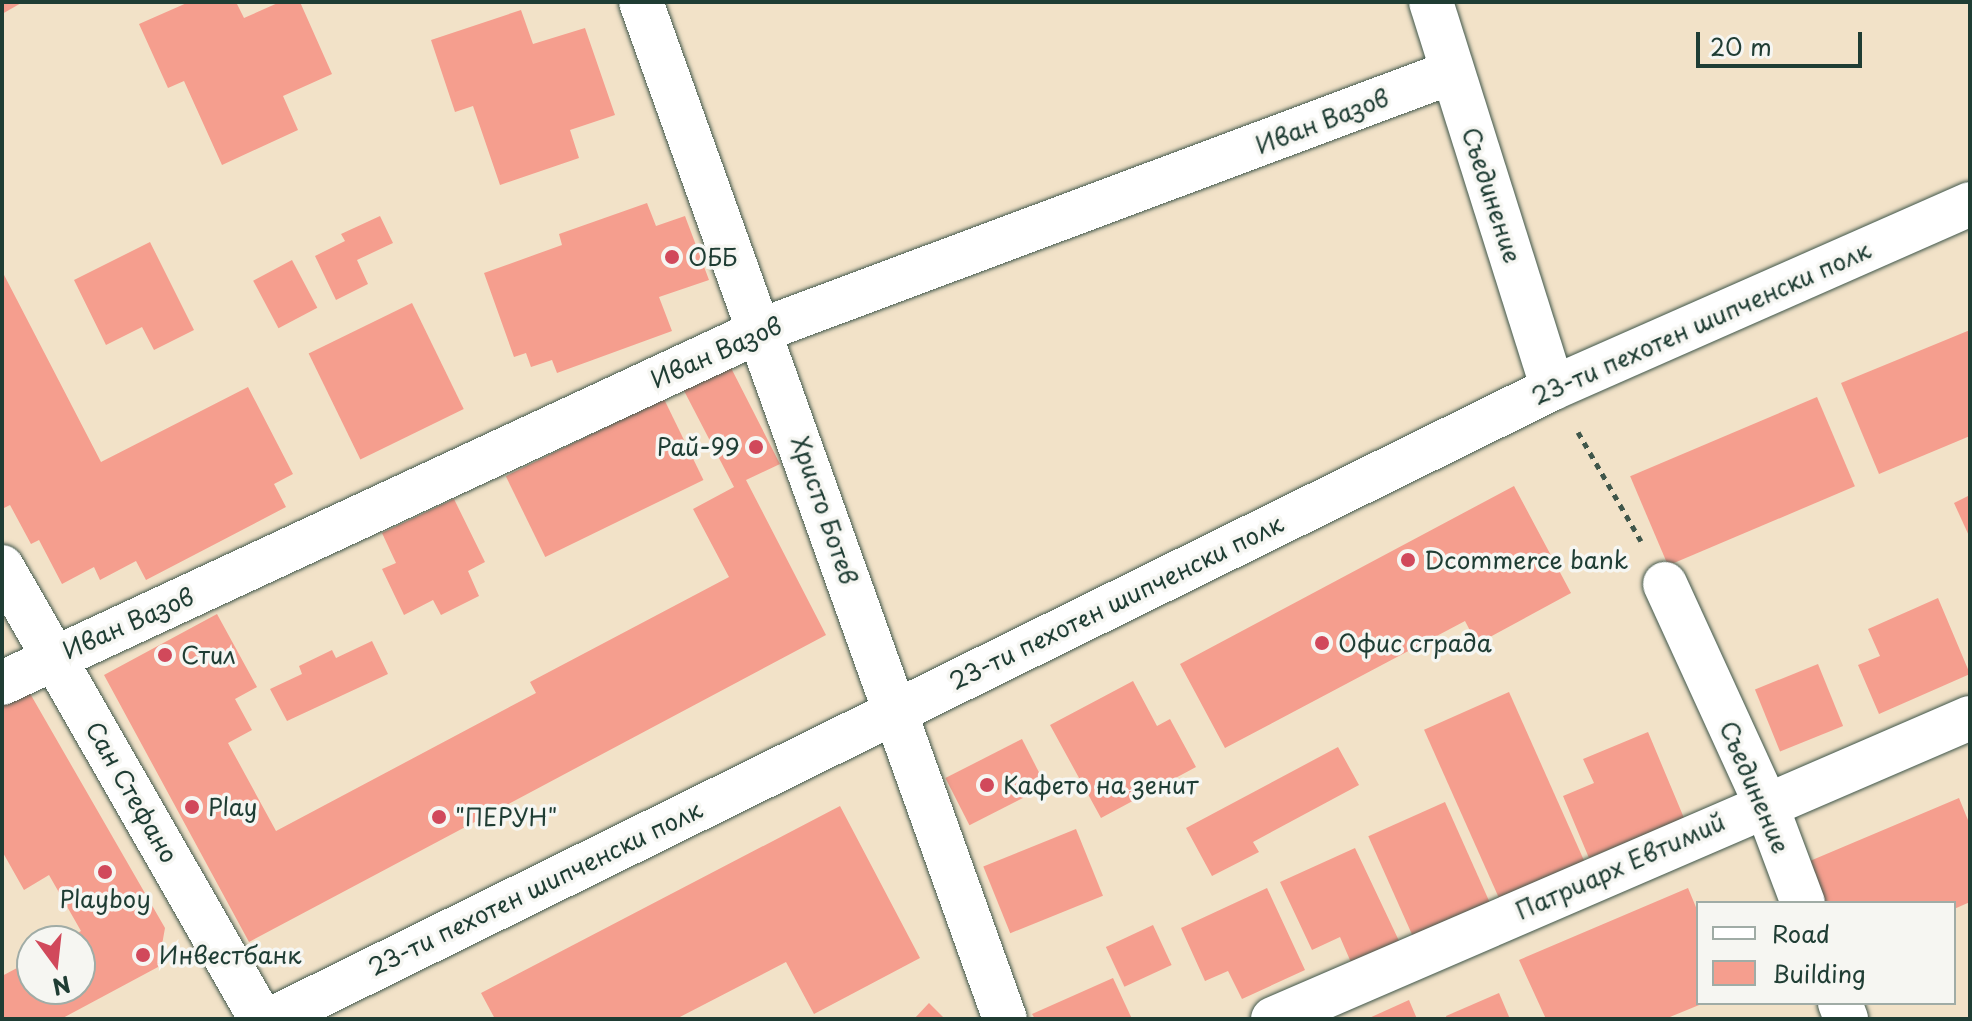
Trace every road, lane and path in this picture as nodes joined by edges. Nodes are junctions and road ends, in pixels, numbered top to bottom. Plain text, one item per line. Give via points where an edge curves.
1 (641, 2) edge
2 (1431, 2) edge
3 (1452, 72) junction
4 (1970, 204) edge
5 (762, 330) junction
6 (1553, 388) junction
7 (2, 567) edge
8 (1665, 584) joint
9 (54, 656) junction
10 (2, 683) edge
11 (895, 709) junction
12 (1970, 718) edge
13 (1765, 802) junction
14 (1802, 901) edge
15 (261, 1019) edge
16 (272, 1019) edge
17 (1005, 1019) edge
18 (1273, 1019) edge

1 - 5 street, Христо Ботев
2 - 3 street, Съединение
3 - 5 street, Иван Вазов
3 - 6 street, Съединение
4 - 6 street, 23-ти пехотен шипченски полк
5 - 9 street, Иван Вазов
5 - 11 street, Христо Ботев
6 - 8 path
6 - 11 street, 23-ти пехотен шипченски полк
7 - 9 street, Сан Стефано
8 - 13 street, Съединение
9 - 10 street, Иван Вазов
9 - 15 street, Сан Стефано
11 - 16 street, 23-ти пехотен шипченски полк
11 - 17 street, Христо Ботев
12 - 13 street, Патриарх Евтимий
13 - 14 street, Съединение
13 - 18 street, Патриарх Евтимий

